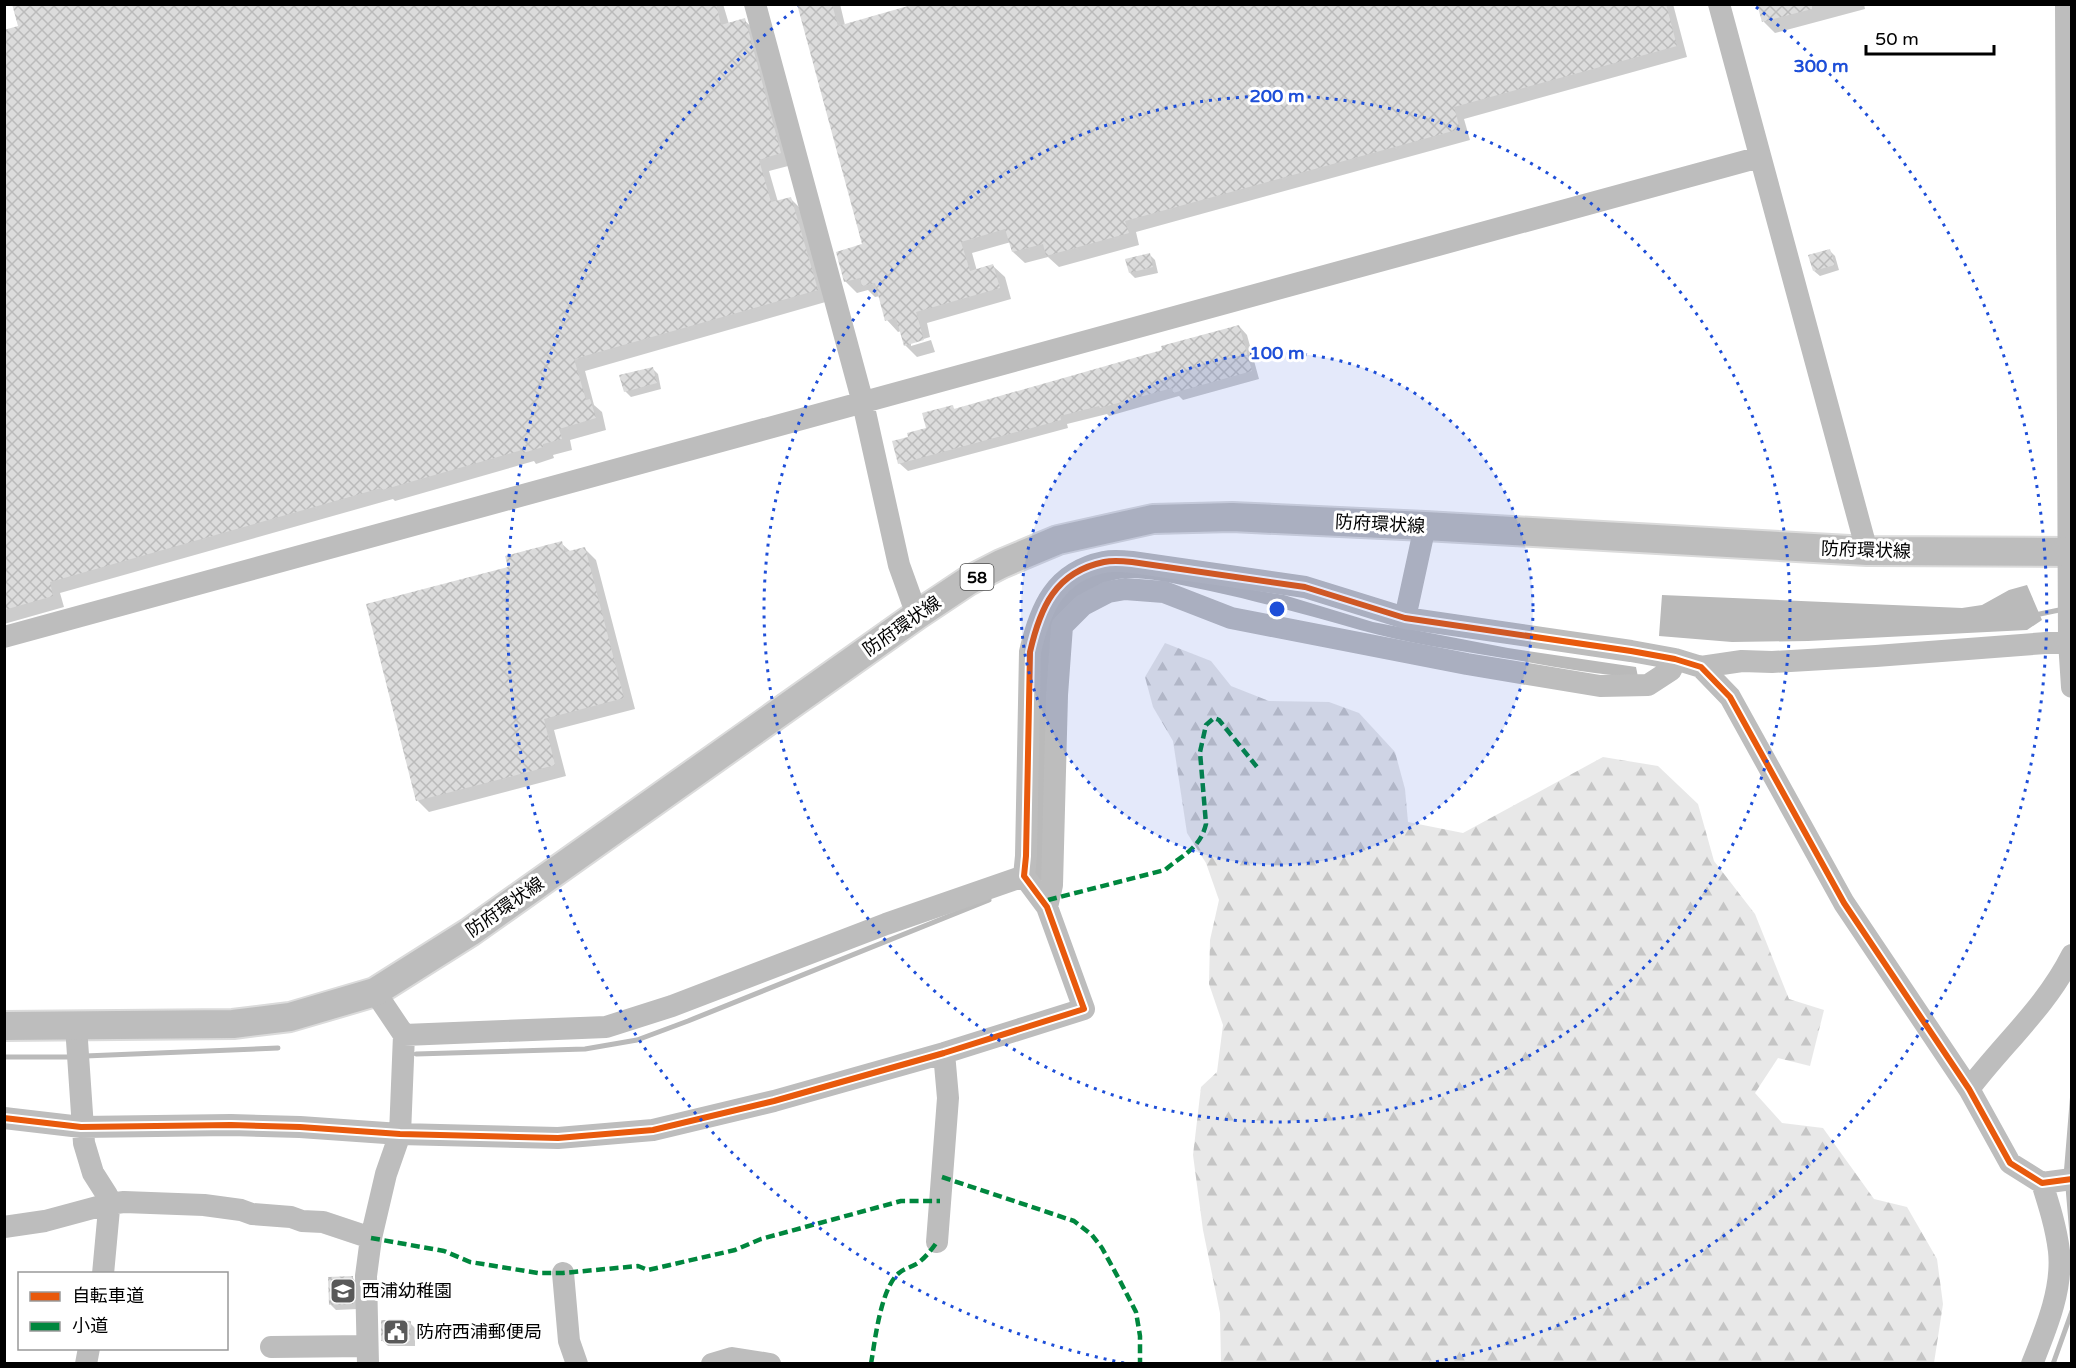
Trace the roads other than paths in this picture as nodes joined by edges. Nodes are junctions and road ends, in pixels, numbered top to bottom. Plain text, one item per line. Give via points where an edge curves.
1 (755, 4) edge
2 (1719, 4) edge
3 (2066, 4) edge
4 (1760, 157) junction
5 (863, 403) junction
6 (1425, 526) junction
7 (1867, 551) junction
8 (2070, 552) edge
9 (917, 615) junction
10 (1405, 618) junction
11 (4, 637) edge
12 (2070, 641) edge
13 (1675, 659) junction
14 (1701, 667) junction
15 (2072, 687) edge
16 (1024, 876) junction
17 (1047, 907) junction
18 (2072, 955) edge
19 (375, 992) junction
20 (4, 1026) edge
21 (76, 1026) junction
22 (404, 1035) junction
23 (944, 1053) junction
24 (1969, 1089) junction
25 (4, 1118) edge
26 (81, 1127) junction
27 (400, 1134) junction
28 (2058, 1181) edge
29 (108, 1204) junction
30 (4, 1227) edge
31 (372, 1238) junction
32 (937, 1242) dead end
33 (103, 1272) edge
34 (563, 1273) dead end
35 (272, 1347) dead end
36 (368, 1355) edge
37 (577, 1364) edge
38 (712, 1364) edge
39 (770, 1364) edge
40 (2032, 1364) edge

1 - 5 street
2 - 4 street
3 - 8 street
4 - 5 street
4 - 7 street
5 - 9 street via 899,565
5 - 11 street
6 - 7 main road, 防府環状線 / 58
6 - 9 main road, 防府環状線 / 58 via 1232,518 1153,519 1058,540 992,568
6 - 10 street
7 - 8 main road, 防府環状線 / 58
8 - 12 street
9 - 19 main road, 防府環状線 / 58 via 470,932
10 - 13 street
10 - 16 street via 1293,586 1132,562 1106,561 1082,569 1054,589 1036,624 1030,652
12 - 14 street via 1876,656 1742,661
12 - 15 street
13 - 14 street
13 - 17 street via 1671,670 1648,685 1600,686 1231,618 1164,592 1108,592 1083,605 1062,626 1052,885
14 - 24 street via 1730,697 1844,903
16 - 17 street
16 - 22 street via 672,1006 606,1026
17 - 23 street via 1083,1009
18 - 24 street via 2032,1016
19 - 21 main road, 防府環状線 / 58 via 290,1017 233,1024
19 - 22 street
20 - 21 main road, 防府環状線 / 58
21 - 26 street
22 - 27 street
23 - 27 street via 653,1130 558,1138
23 - 32 street via 948,1098
24 - 28 street via 2010,1163
25 - 26 street
26 - 27 street via 231,1125
26 - 29 street via 93,1173 107,1195
27 - 31 street via 386,1174
28 - 40 street via 2054,1222 2058,1279
29 - 30 street
29 - 31 street via 213,1206 323,1222
29 - 33 street
31 - 36 street via 366,1276
34 - 37 street via 569,1341
35 - 36 street
38 - 39 street via 732,1358

